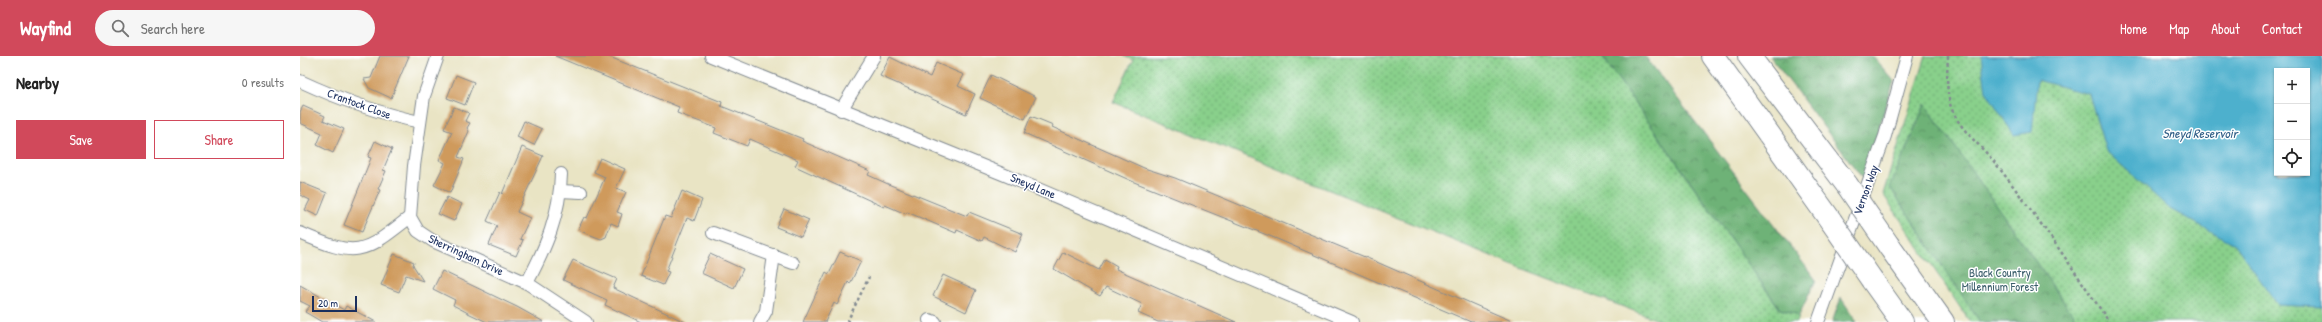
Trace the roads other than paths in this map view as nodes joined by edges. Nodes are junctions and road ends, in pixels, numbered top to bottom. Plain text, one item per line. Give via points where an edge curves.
1 (438, 56) edge
2 (711, 56) edge
3 (874, 56) edge
4 (1713, 56) edge
5 (1749, 56) edge
6 (1907, 56) edge
7 (300, 81) edge
8 (841, 110) junction
9 (420, 122) junction
10 (561, 174) dead end
11 (560, 192) junction
12 (581, 192) dead end
13 (410, 217) junction
14 (300, 233) edge
15 (713, 233) dead end
16 (774, 255) junction
17 (793, 263) dead end
18 (527, 283) junction
19 (586, 322) edge
20 (760, 322) edge
21 (1352, 322) edge
22 (1818, 322) edge
23 (1902, 322) edge
24 (1943, 322) edge

1 - 9 street via 424,96
2 - 8 street, Sneyd Lane
3 - 8 street
4 - 23 highway, bridge
5 - 24 highway, bridge via 1847,186
6 - 22 street, Vernon Way via 1885,136
7 - 9 street, Crantock Close via 344,101 384,115
8 - 21 street, Sneyd Lane via 1005,175
9 - 13 street
10 - 11 street
11 - 12 street
11 - 18 street via 554,226 546,248
13 - 14 street via 385,236 360,249 348,250 329,246
13 - 18 street, Sherringham Drive via 418,231 433,241
15 - 16 street
16 - 17 street
16 - 20 street via 766,311
18 - 19 street, Sherringham Drive

